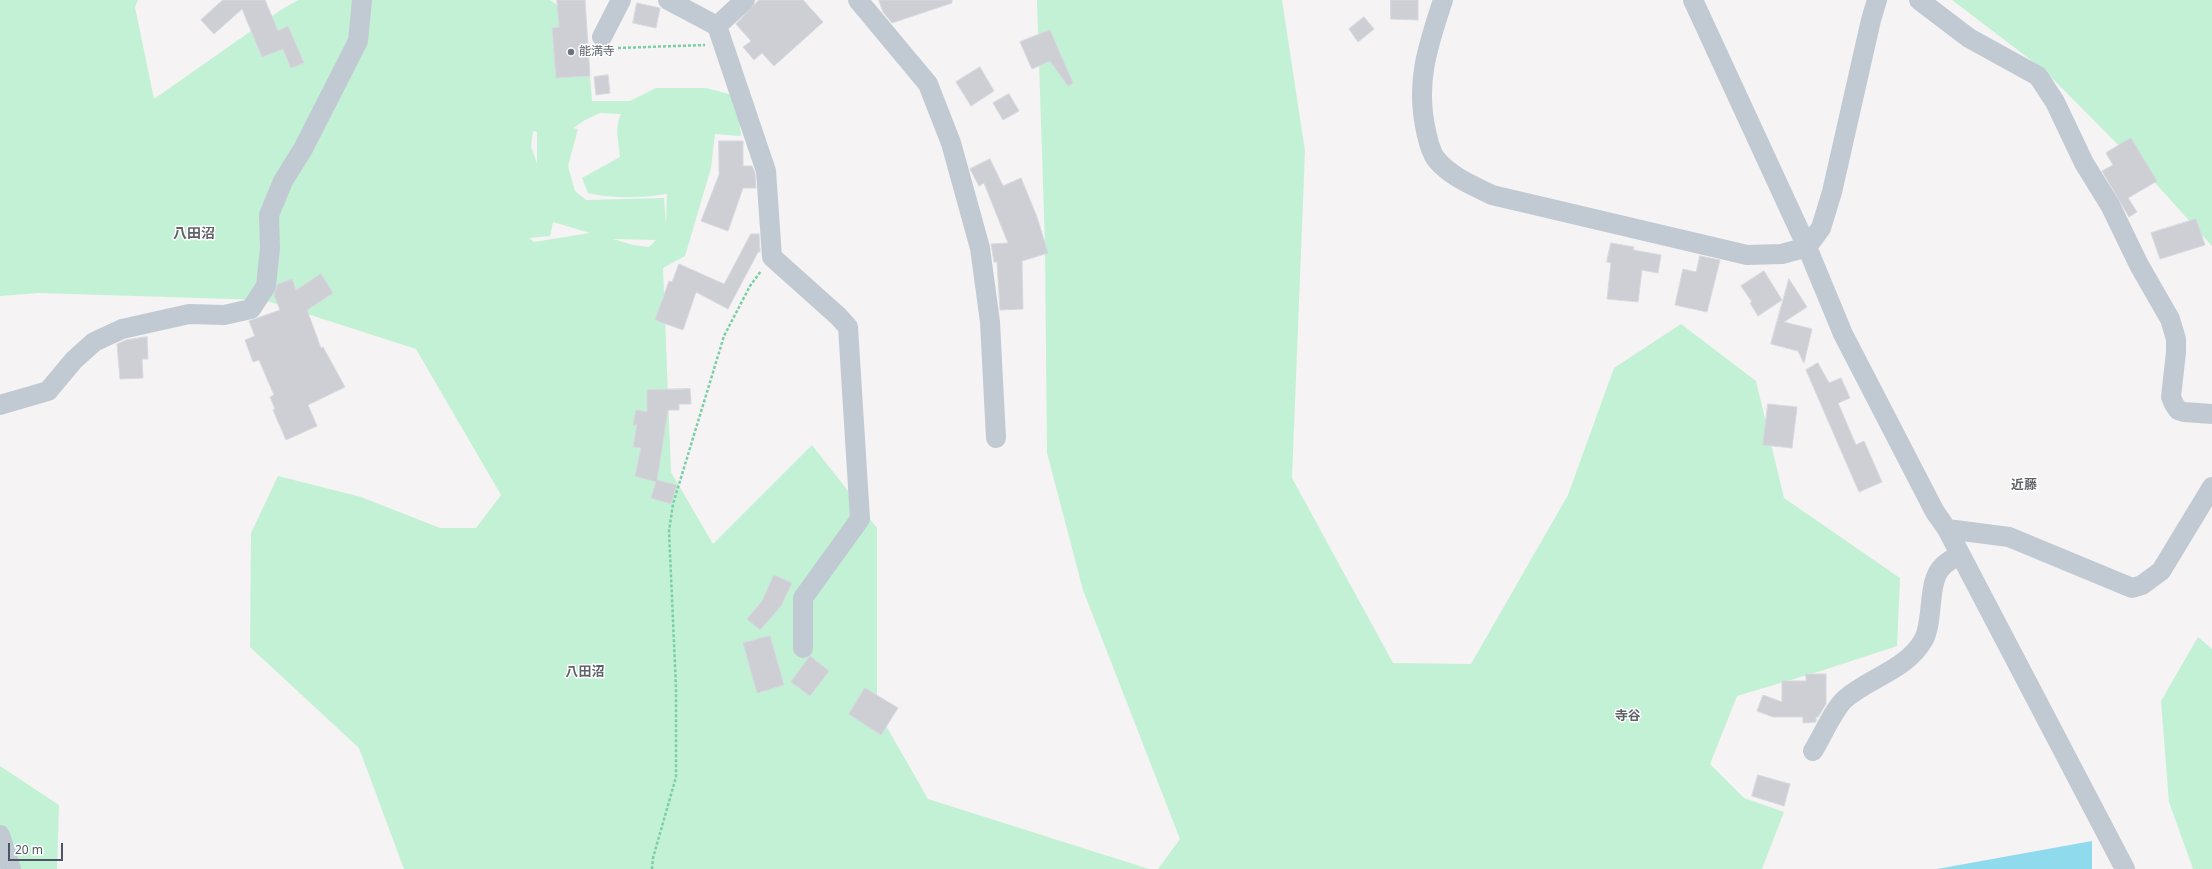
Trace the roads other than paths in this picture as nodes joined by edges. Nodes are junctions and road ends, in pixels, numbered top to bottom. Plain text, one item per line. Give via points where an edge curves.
1 (362, 0) edge
2 (621, 0) edge
3 (668, 0) edge
4 (745, 0) edge
5 (858, 0) edge
6 (1443, 0) edge
7 (1693, 0) edge
8 (1877, 0) edge
9 (1919, 0) edge
10 (717, 26) junction
11 (608, 42) road end
12 (1807, 247) junction
13 (0, 405) edge
14 (2212, 414) edge
15 (996, 438) dead end
16 (2212, 487) edge
17 (1947, 529) junction
18 (1960, 554) junction
19 (803, 648) dead end
20 (1814, 751) dead end
21 (0, 835) edge
22 (11, 869) edge
23 (2125, 869) edge

1 - 13 street via 358,41 304,149 283,181 269,215 270,248 266,286 251,308 224,315 189,314 122,329 94,342 74,360 48,391
2 - 11 street
3 - 10 street
4 - 10 street
5 - 15 street via 928,84 951,143 980,248 990,322
6 - 12 street via 1426,52 1421,111 1428,143 1436,158 1454,176 1492,195 1747,255 1782,254
7 - 12 street
8 - 12 street via 1832,192 1821,228
9 - 14 street via 1969,38 2038,76 2055,102 2084,163 2110,205 2139,265 2170,319 2176,339 2171,397 2174,404 2178,410 2184,412
10 - 19 street via 766,171 772,257 848,327 860,519 803,598
12 - 17 street via 1843,334 1935,512
16 - 17 street via 2161,571 2142,585 2132,588 2009,537
17 - 18 street
18 - 20 street via 1942,567 1936,578 1932,613 1924,638 1913,655 1858,688 1843,701
18 - 23 street
21 - 22 street

